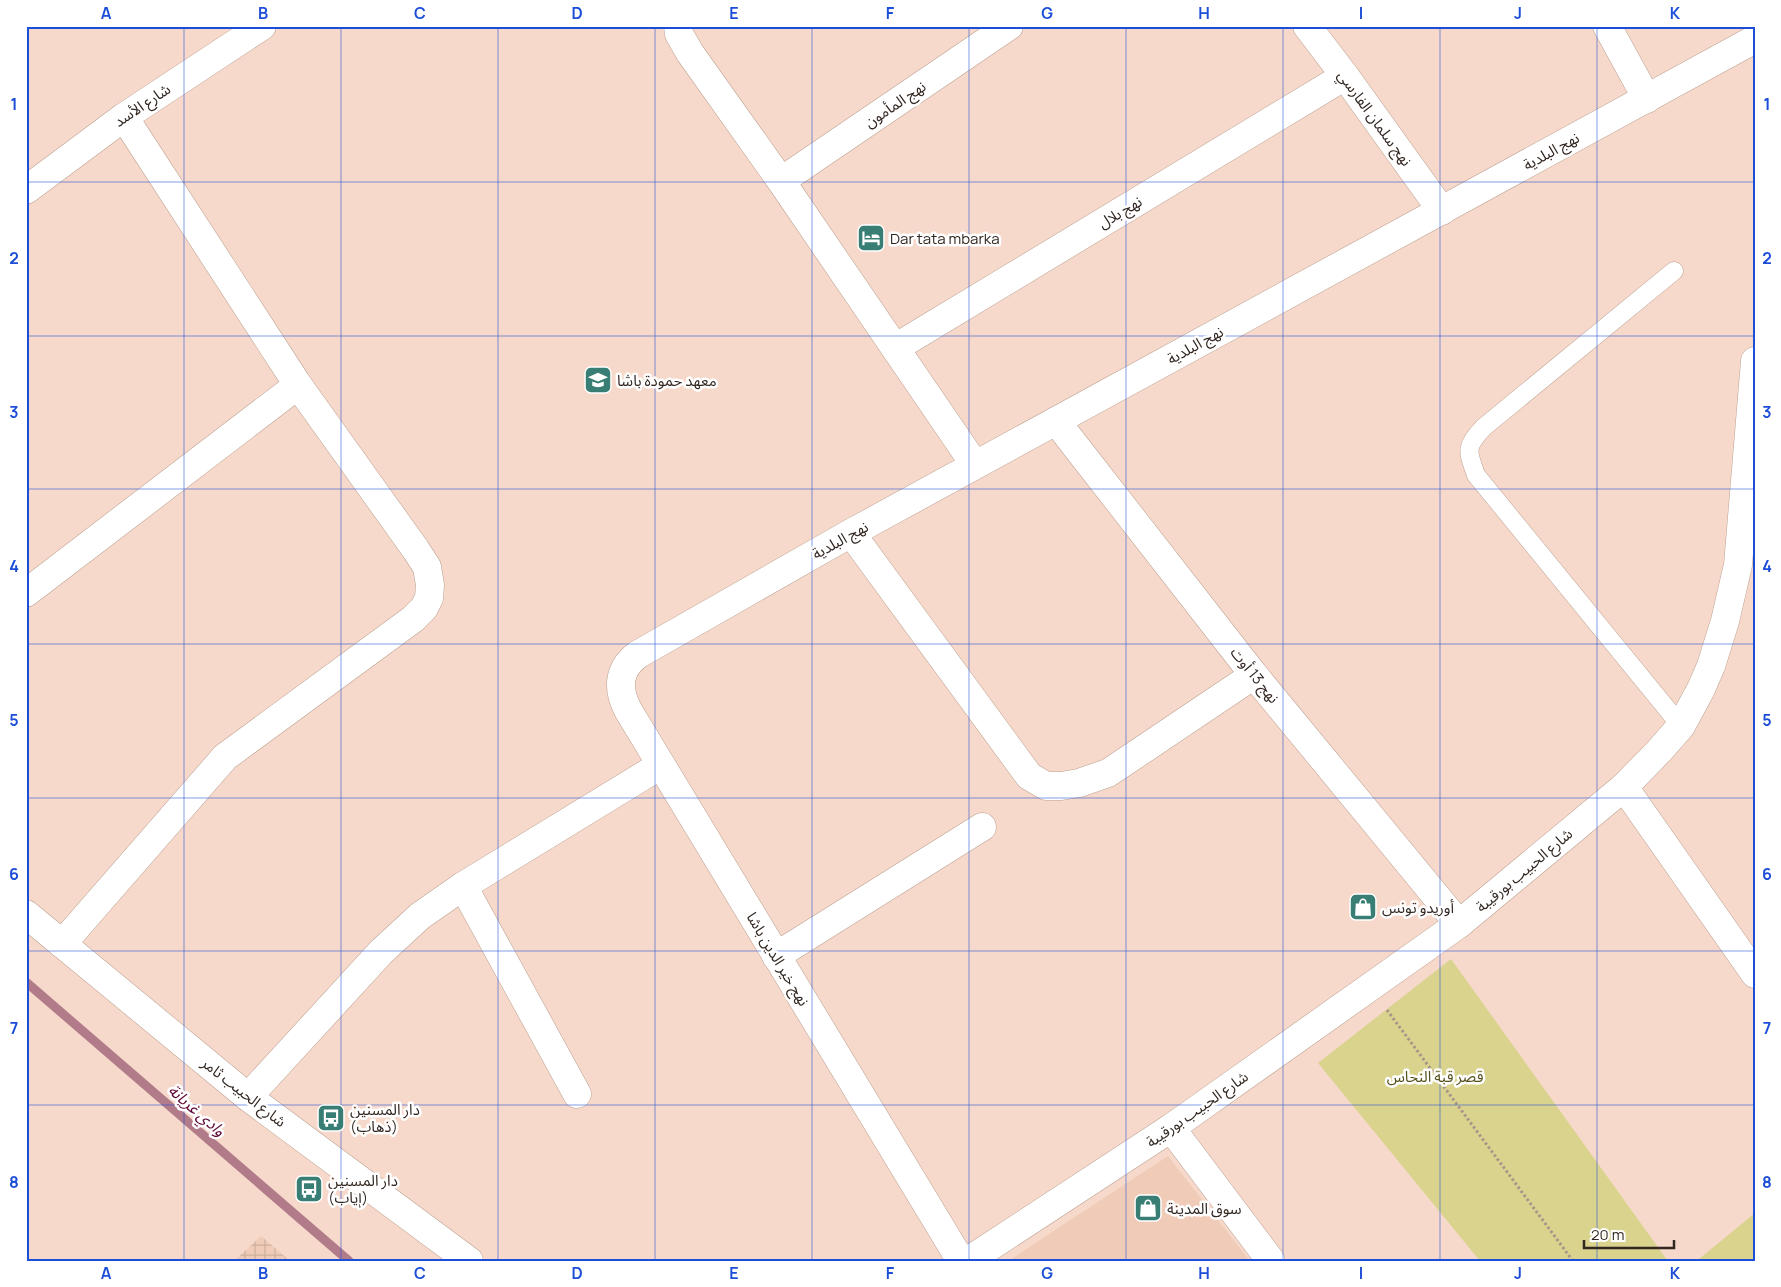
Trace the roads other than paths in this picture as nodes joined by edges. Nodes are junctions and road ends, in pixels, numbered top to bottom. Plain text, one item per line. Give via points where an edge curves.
1 (262, 26) edge
2 (678, 26) edge
3 (1009, 26) edge
4 (1306, 26) edge
5 (1607, 26) edge
6 (1755, 39) edge
7 (1345, 76) junction
8 (1647, 99) junction
9 (124, 117) junction
10 (781, 181) junction
11 (26, 190) edge
12 (1442, 211) junction
13 (1674, 271) dead end
14 (895, 348) junction
15 (1755, 361) edge
16 (298, 385) junction
17 (1056, 421) junction
18 (975, 465) junction
19 (851, 533) junction
20 (26, 594) edge
21 (637, 654) joint
22 (1254, 675) junction
23 (1680, 726) junction
24 (661, 765) junction
25 (1624, 787) junction
26 (982, 827) dead end
27 (463, 886) junction
28 (26, 914) edge
29 (1459, 924) junction
30 (62, 944) junction
31 (776, 956) junction
32 (1755, 974) edge
33 (577, 1094) dead end
34 (248, 1098) junction
35 (1171, 1128) junction
36 (469, 1261) edge
37 (961, 1261) edge
38 (968, 1261) edge
39 (1271, 1261) edge

1 - 9 street, شارع الأسد
2 - 10 street via 690,53
3 - 10 street, نهج المأمون
4 - 7 street, نهج سلمان الفارسي
5 - 8 street
6 - 8 street, نهج البلدية
7 - 12 street, نهج سلمان الفارسي
7 - 14 street, نهج بلال
8 - 12 street, نهج البلدية
9 - 11 street, شارع الأسد
9 - 16 street
10 - 14 street
12 - 17 street, نهج البلدية
13 - 23 lane via 1484,427 1472,440 1468,454 1476,475
14 - 18 street
15 - 23 street, شارع الحبيب بورقيبة via 1738,566 1711,666
16 - 20 street
16 - 30 street via 427,568 429,598 413,619 225,757
17 - 18 street, نهج البلدية
17 - 22 street, نهج 13 أوت
18 - 19 street, نهج البلدية
19 - 21 street, نهج البلدية
19 - 22 street via 1030,776 1046,786 1080,783 1108,773
21 - 24 street, نهج خير الدين باشا via 624,668 623,701
22 - 29 street, نهج 13 أوت
23 - 25 street, شارع الحبيب بورقيبة
24 - 27 street
24 - 31 street, نهج خير الدين باشا
25 - 29 street, شارع الحبيب بورقيبة
25 - 32 street
26 - 31 street
27 - 33 street
27 - 34 street via 420,916 381,952
28 - 30 street, شارع الحبيب ثامر
29 - 35 street, شارع الحبيب بورقيبة
30 - 34 street, شارع الحبيب ثامر
31 - 37 street, نهج خير الدين باشا
34 - 36 street, شارع الحبيب ثامر
35 - 38 street, شارع الحبيب بورقيبة
35 - 39 street

